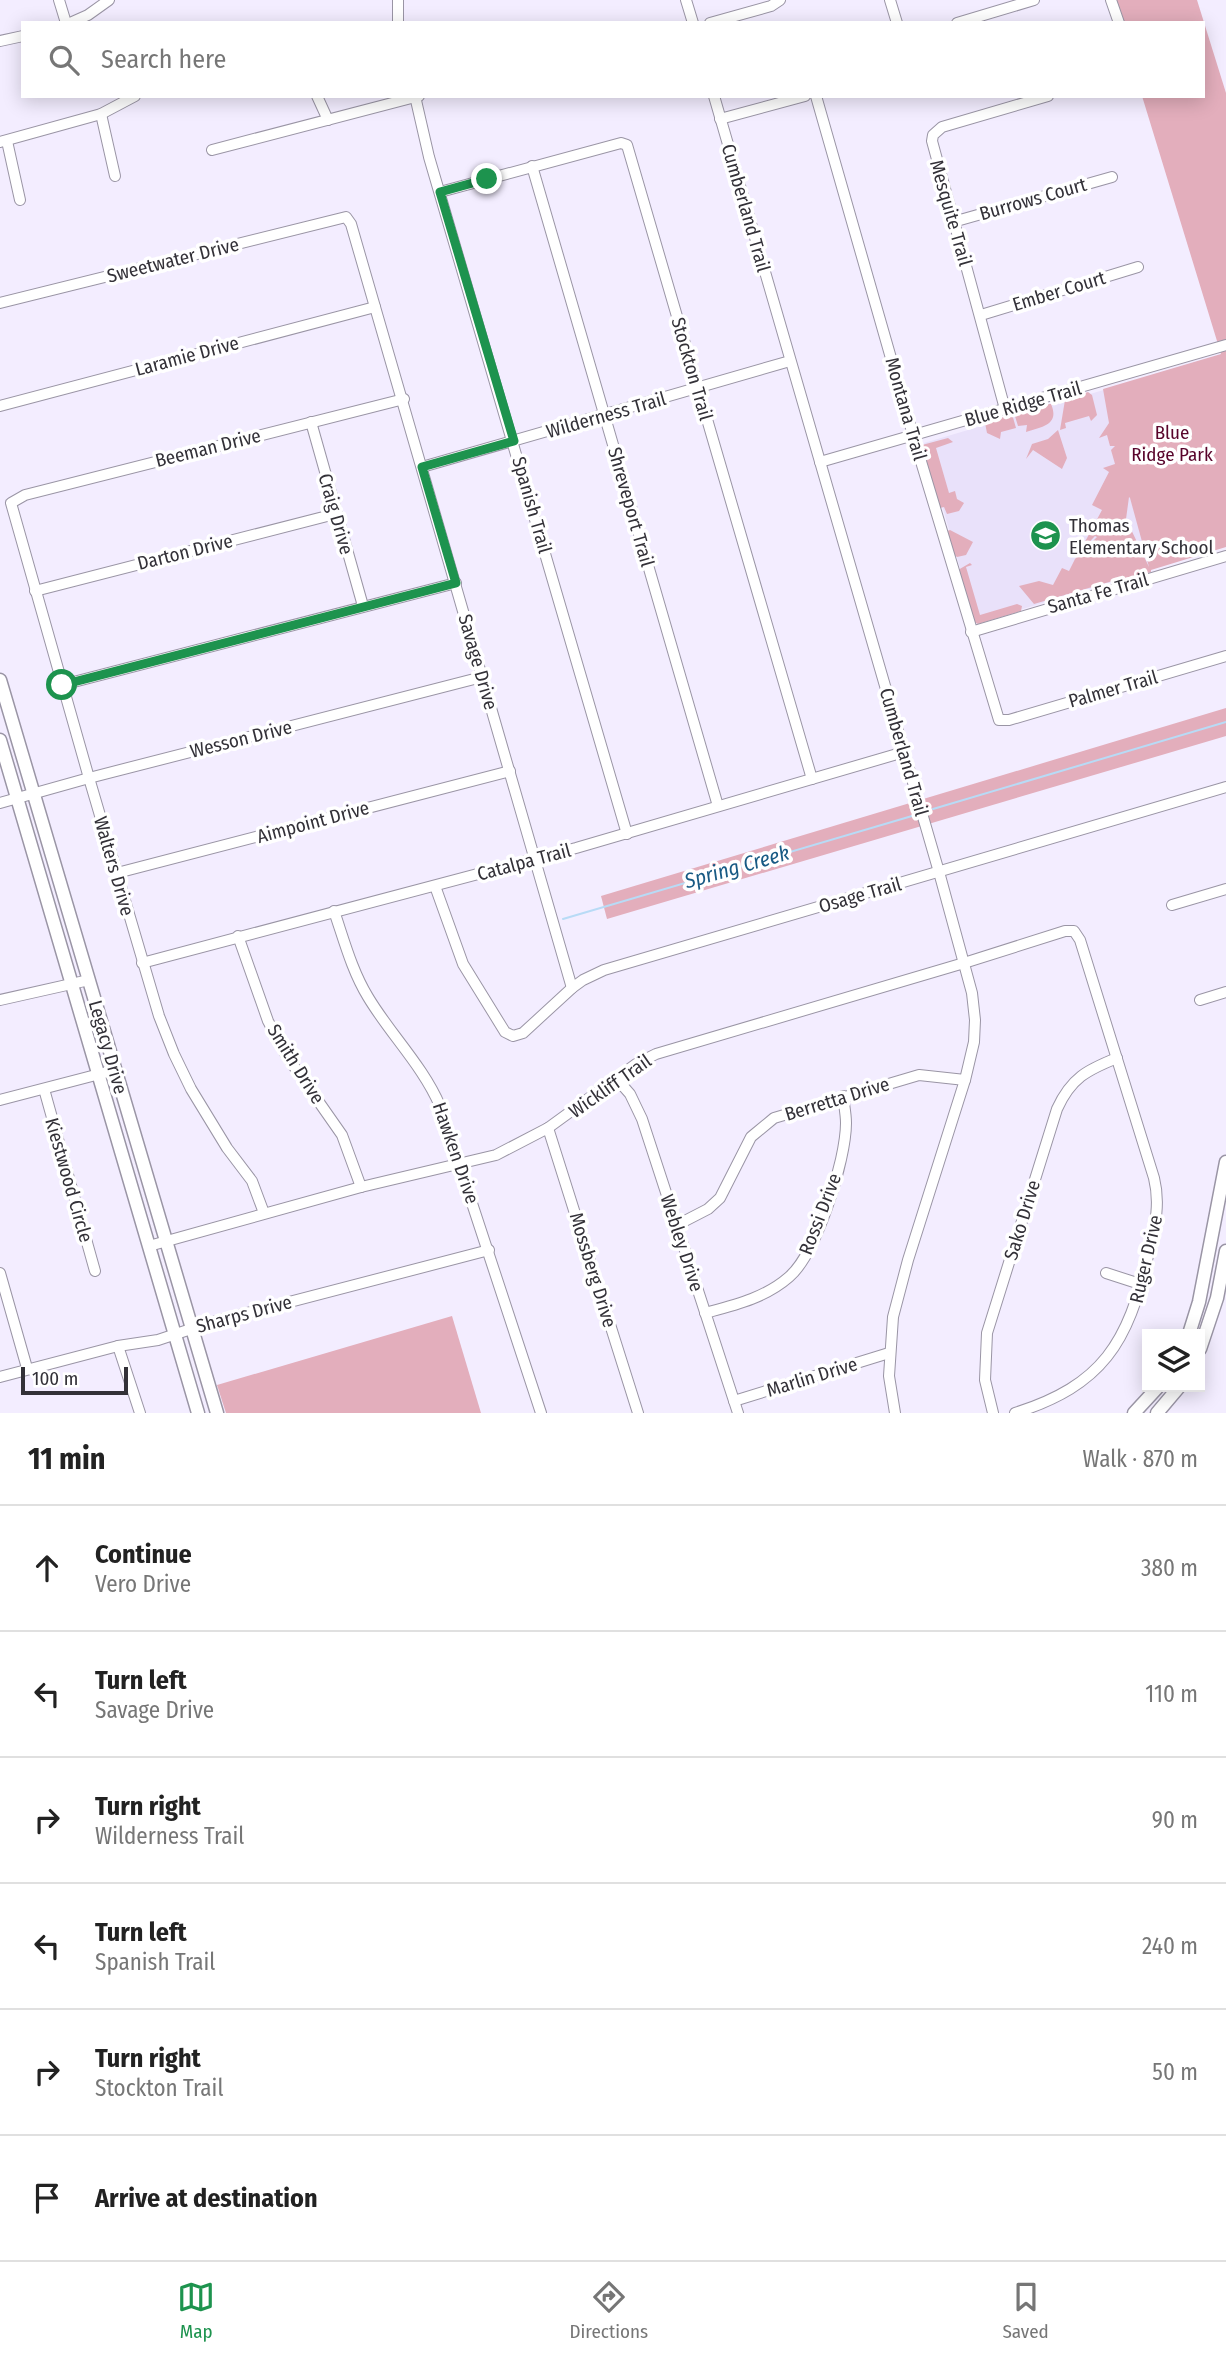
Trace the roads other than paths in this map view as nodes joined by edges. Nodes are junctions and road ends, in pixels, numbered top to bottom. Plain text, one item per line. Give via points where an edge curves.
1 (59, 0) edge
2 (109, 0) edge
3 (398, 0) edge
4 (686, 0) edge
5 (780, 0) edge
6 (890, 0) edge
7 (1034, 0) edge
8 (1111, 0) edge
9 (67, 21) edge
10 (73, 21) edge
11 (398, 21) edge
12 (692, 21) edge
13 (717, 21) edge
14 (896, 21) edge
15 (964, 21) edge
16 (1118, 21) edge
17 (21, 36) edge
18 (0, 41) edge
19 (131, 98) edge
20 (318, 98) edge
21 (413, 98) edge
22 (417, 98) edge
23 (715, 98) edge
24 (798, 98) edge
25 (817, 98) edge
26 (1041, 98) edge
27 (101, 114) junction
28 (720, 119) junction
29 (328, 120) junction
30 (4, 141) edge
31 (212, 150) dead end
32 (533, 166) junction
33 (115, 176) dead end
34 (1112, 177) dead end
35 (440, 192) junction
36 (20, 200) dead end
37 (346, 217) joint
38 (953, 222) junction
39 (1138, 267) dead end
40 (0, 303) edge
41 (375, 307) junction
42 (981, 315) junction
43 (1226, 345) edge
44 (790, 361) junction
45 (697, 388) junction
46 (404, 399) junction
47 (0, 406) edge
48 (1005, 409) junction
49 (605, 415) junction
50 (311, 422) junction
51 (913, 435) junction
52 (514, 441) junction
53 (820, 462) junction
54 (422, 467) junction
55 (13, 500) joint
56 (335, 514) junction
57 (1226, 556) edge
58 (456, 583) junction
59 (35, 591) junction
60 (363, 606) junction
61 (971, 632) junction
62 (1226, 656) edge
63 (482, 677) junction
64 (0, 680) edge
65 (62, 685) junction
66 (999, 720) joint
67 (0, 740) edge
68 (904, 752) junction
69 (510, 771) junction
70 (89, 778) junction
71 (812, 779) junction
72 (1226, 787) edge
73 (33, 793) junction
74 (17, 798) junction
75 (0, 803) edge
76 (718, 806) junction
77 (627, 834) junction
78 (536, 860) junction
79 (117, 873) junction
80 (939, 873) junction
81 (435, 886) junction
82 (1226, 889) edge
83 (1172, 905) dead end
84 (334, 911) junction
85 (1074, 931) joint
86 (239, 936) junction
87 (142, 963) junction
88 (964, 963) junction
89 (89, 980) junction
90 (72, 984) junction
91 (572, 988) junction
92 (1226, 992) edge
93 (0, 1000) edge
94 (1200, 1000) dead end
95 (1117, 1058) junction
96 (115, 1070) junction
97 (98, 1074) junction
98 (616, 1078) junction
99 (965, 1080) junction
100 (44, 1088) junction
101 (843, 1096) junction
102 (0, 1100) edge
103 (548, 1128) junction
104 (1226, 1162) edge
105 (460, 1164) junction
106 (362, 1187) junction
107 (264, 1213) junction
108 (677, 1225) junction
109 (165, 1240) junction
110 (149, 1246) junction
111 (489, 1250) junction
112 (1226, 1251) edge
113 (95, 1271) dead end
114 (0, 1273) edge
115 (1106, 1273) dead end
116 (1140, 1284) junction
117 (705, 1313) junction
118 (192, 1329) junction
119 (1191, 1329) edge
120 (175, 1334) junction
121 (1205, 1334) edge
122 (118, 1346) junction
123 (889, 1353) junction
124 (27, 1368) junction
125 (0, 1377) edge
126 (1154, 1392) edge
127 (1174, 1392) edge
128 (734, 1401) junction
129 (140, 1413) edge
130 (198, 1413) edge
131 (217, 1413) edge
132 (541, 1413) edge
133 (638, 1413) edge
134 (738, 1413) edge
135 (895, 1413) edge
136 (993, 1413) edge
137 (1015, 1413) edge
138 (1135, 1413) edge
139 (1157, 1413) edge

1 - 9 street
2 - 10 street
3 - 11 street
4 - 12 street
5 - 13 street
6 - 14 street
7 - 15 street
8 - 16 street
17 - 18 street
19 - 27 street
20 - 29 street
21 - 29 street
22 - 35 street, Spanish Trail
23 - 28 street, Cumberland Trail
24 - 28 street
25 - 51 street, Montana Trail
26 - 38 street, Mesquite Trail via 959,121 933,135 932,147
27 - 30 street
27 - 33 street
28 - 44 street, Cumberland Trail
29 - 31 street
30 - 36 street
32 - 35 street, Stockton Trail
32 - 45 street, Stockton Trail via 626,145
32 - 49 street, Shreveport Trail
34 - 38 street, Burrows Court
35 - 52 street, Spanish Trail
37 - 40 street, Sweetwater Drive
37 - 41 street, Savage Drive
38 - 42 street, Mesquite Trail
39 - 42 street, Ember Court
41 - 46 street, Savage Drive
41 - 47 street, Laramie Drive
42 - 48 street, Mesquite Trail
43 - 48 street, Blue Ridge Trail
44 - 45 street, Wilderness Trail
44 - 53 street, Cumberland Trail
45 - 49 street, Wilderness Trail
45 - 71 street, Stockton Trail
46 - 50 street, Beeman Drive
46 - 54 street, Savage Drive
48 - 51 street, Blue Ridge Trail
49 - 52 street, Wilderness Trail
49 - 76 street, Shreveport Trail
50 - 55 street, Beeman Drive
50 - 56 street, Craig Drive
51 - 53 street, Blue Ridge Trail
51 - 61 street, Montana Trail
52 - 54 street, Wilderness Trail
52 - 77 street, Spanish Trail
53 - 68 street, Cumberland Trail
54 - 58 street, Savage Drive
55 - 59 street, Walters Drive via 11,507
56 - 59 street, Darton Drive
56 - 60 street, Craig Drive
57 - 61 street, Santa Fe Trail
58 - 60 street
58 - 63 street, Savage Drive
59 - 65 street, Walters Drive
60 - 65 street
61 - 66 street, Montana Trail
62 - 66 street, Palmer Trail
63 - 69 street, Savage Drive
63 - 70 street, Wesson Drive
64 - 73 main road, Legacy Drive
65 - 70 street, Walters Drive
67 - 74 main road, Legacy Drive
68 - 71 street, Catalpa Trail
68 - 80 street, Cumberland Trail
69 - 78 street, Savage Drive
69 - 79 street, Aimpoint Drive
70 - 73 street, Wesson Drive
70 - 79 street, Walters Drive
71 - 76 street, Catalpa Trail
72 - 80 street, Osage Trail
73 - 74 street, Wesson Drive
73 - 89 main road, Legacy Drive
74 - 75 street, Wesson Drive
74 - 90 main road, Legacy Drive
76 - 77 street, Catalpa Trail
77 - 78 street, Catalpa Trail
78 - 81 street, Catalpa Trail
78 - 91 street, Savage Drive
79 - 87 street, Walters Drive
80 - 88 street, Cumberland Trail
80 - 91 street, Osage Trail via 604,970
81 - 84 street, Catalpa Trail
81 - 91 street, Osage Trail via 469,977 505,1032 513,1036 523,1033
82 - 83 street
84 - 86 street, Catalpa Trail
84 - 105 street, Hawken Drive via 367,995 436,1096
85 - 88 street, Wickliff Trail
85 - 95 street, Ruger Drive
86 - 87 street, Catalpa Trail
86 - 106 street, Smith Drive via 268,1021 342,1135
87 - 107 street, Walters Drive via 180,1068 252,1181
88 - 98 street, Wickliff Trail via 656,1054
88 - 99 street, Cumberland Trail via 975,1020
89 - 90 street
89 - 96 main road, Legacy Drive
90 - 93 street
90 - 97 main road, Legacy Drive
92 - 94 street
95 - 116 street, Ruger Drive via 1158,1192 1157,1217
95 - 136 street, Sako Drive via 1075,1080 1057,1109 987,1333 985,1380
96 - 97 street
96 - 109 main road, Legacy Drive
97 - 100 street
97 - 110 main road, Legacy Drive
98 - 103 street, Wickliff Trail
98 - 108 street, Webley Drive via 643,1121
99 - 101 street, Berretta Drive via 919,1075
99 - 123 street, Cumberland Trail via 899,1292
100 - 102 street
100 - 113 street, Kiestwood Circle
101 - 108 street, Berretta Drive via 765,1124 751,1137 720,1198
101 - 117 street, Rossi Drive via 844,1146 806,1257 771,1290
103 - 105 street, Wickliff Trail via 496,1155
103 - 133 street, Mossberg Drive
104 - 119 main road
105 - 106 street, Wickliff Trail
105 - 111 street, Hawken Drive
106 - 107 street, Wickliff Trail
107 - 109 street, Wickliff Trail
108 - 117 street, Webley Drive
109 - 110 street, Wickliff Trail
109 - 118 main road, Legacy Drive
110 - 120 main road, Legacy Drive
111 - 118 street, Sharps Drive
111 - 132 street, Hawken Drive
112 - 121 main road
114 - 124 street
115 - 116 street
116 - 137 street, Ruger Drive via 1126,1330 1098,1367 1049,1401
117 - 128 street, Webley Drive
118 - 120 street, Sharps Drive
118 - 131 main road, Legacy Drive
120 - 122 street, Sharps Drive
120 - 130 main road, Legacy Drive
122 - 124 street, Sharps Drive
122 - 129 street
123 - 128 street, Marlin Drive
123 - 135 street, Cumberland Trail
124 - 125 street, Sharps Drive
126 - 138 main road
127 - 139 main road
128 - 134 street, Webley Drive

